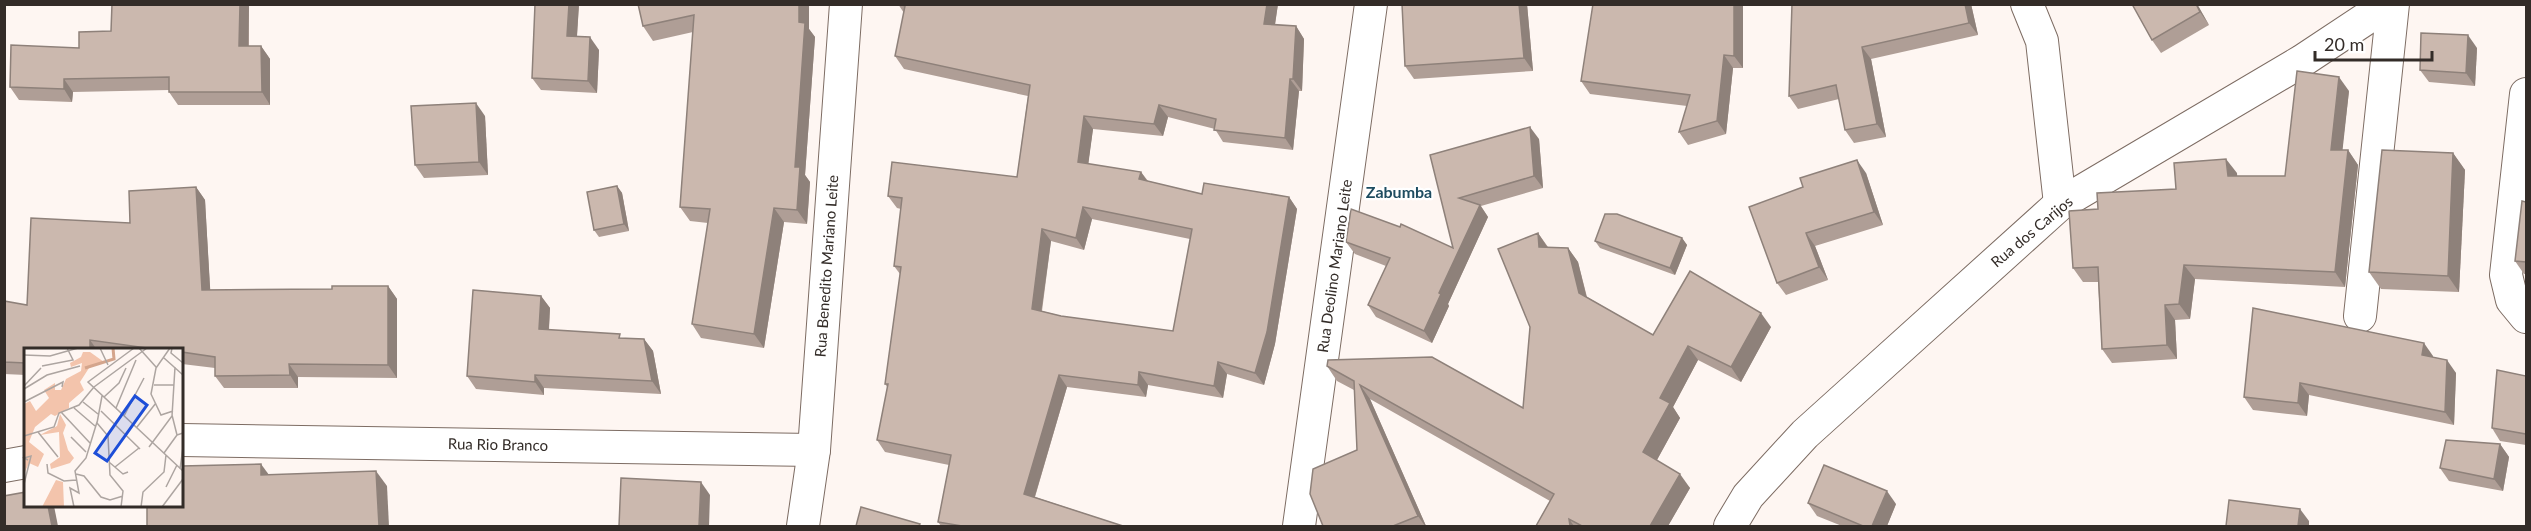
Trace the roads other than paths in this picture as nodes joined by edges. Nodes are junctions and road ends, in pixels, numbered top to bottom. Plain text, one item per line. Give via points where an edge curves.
1 (846, 4) edge
2 (1371, 4) edge
3 (2027, 4) edge
4 (2388, 4) edge
5 (2393, 4) edge
6 (2526, 94) edge
7 (2060, 204) junction
8 (2361, 316) dead end
9 (2526, 316) edge
10 (183, 440) edge
11 (814, 450) junction
12 (24, 462) edge
13 (4, 466) edge
14 (803, 526) edge
15 (1299, 526) edge
16 (1730, 526) edge

1 - 11 street, Rua Benedito Mariano Leite
2 - 15 street, Rua Deolino Mariano Leite
3 - 7 street via 2042,41
4 - 7 street, Rua dos Carijos via 2302,61
5 - 8 street
6 - 9 street via 2506,275 2512,300
7 - 16 street, Rua dos Carijos via 1805,434 1748,496
10 - 11 street, Rua Rio Branco
11 - 14 street, Rua Benedito Mariano Leite
12 - 13 street

